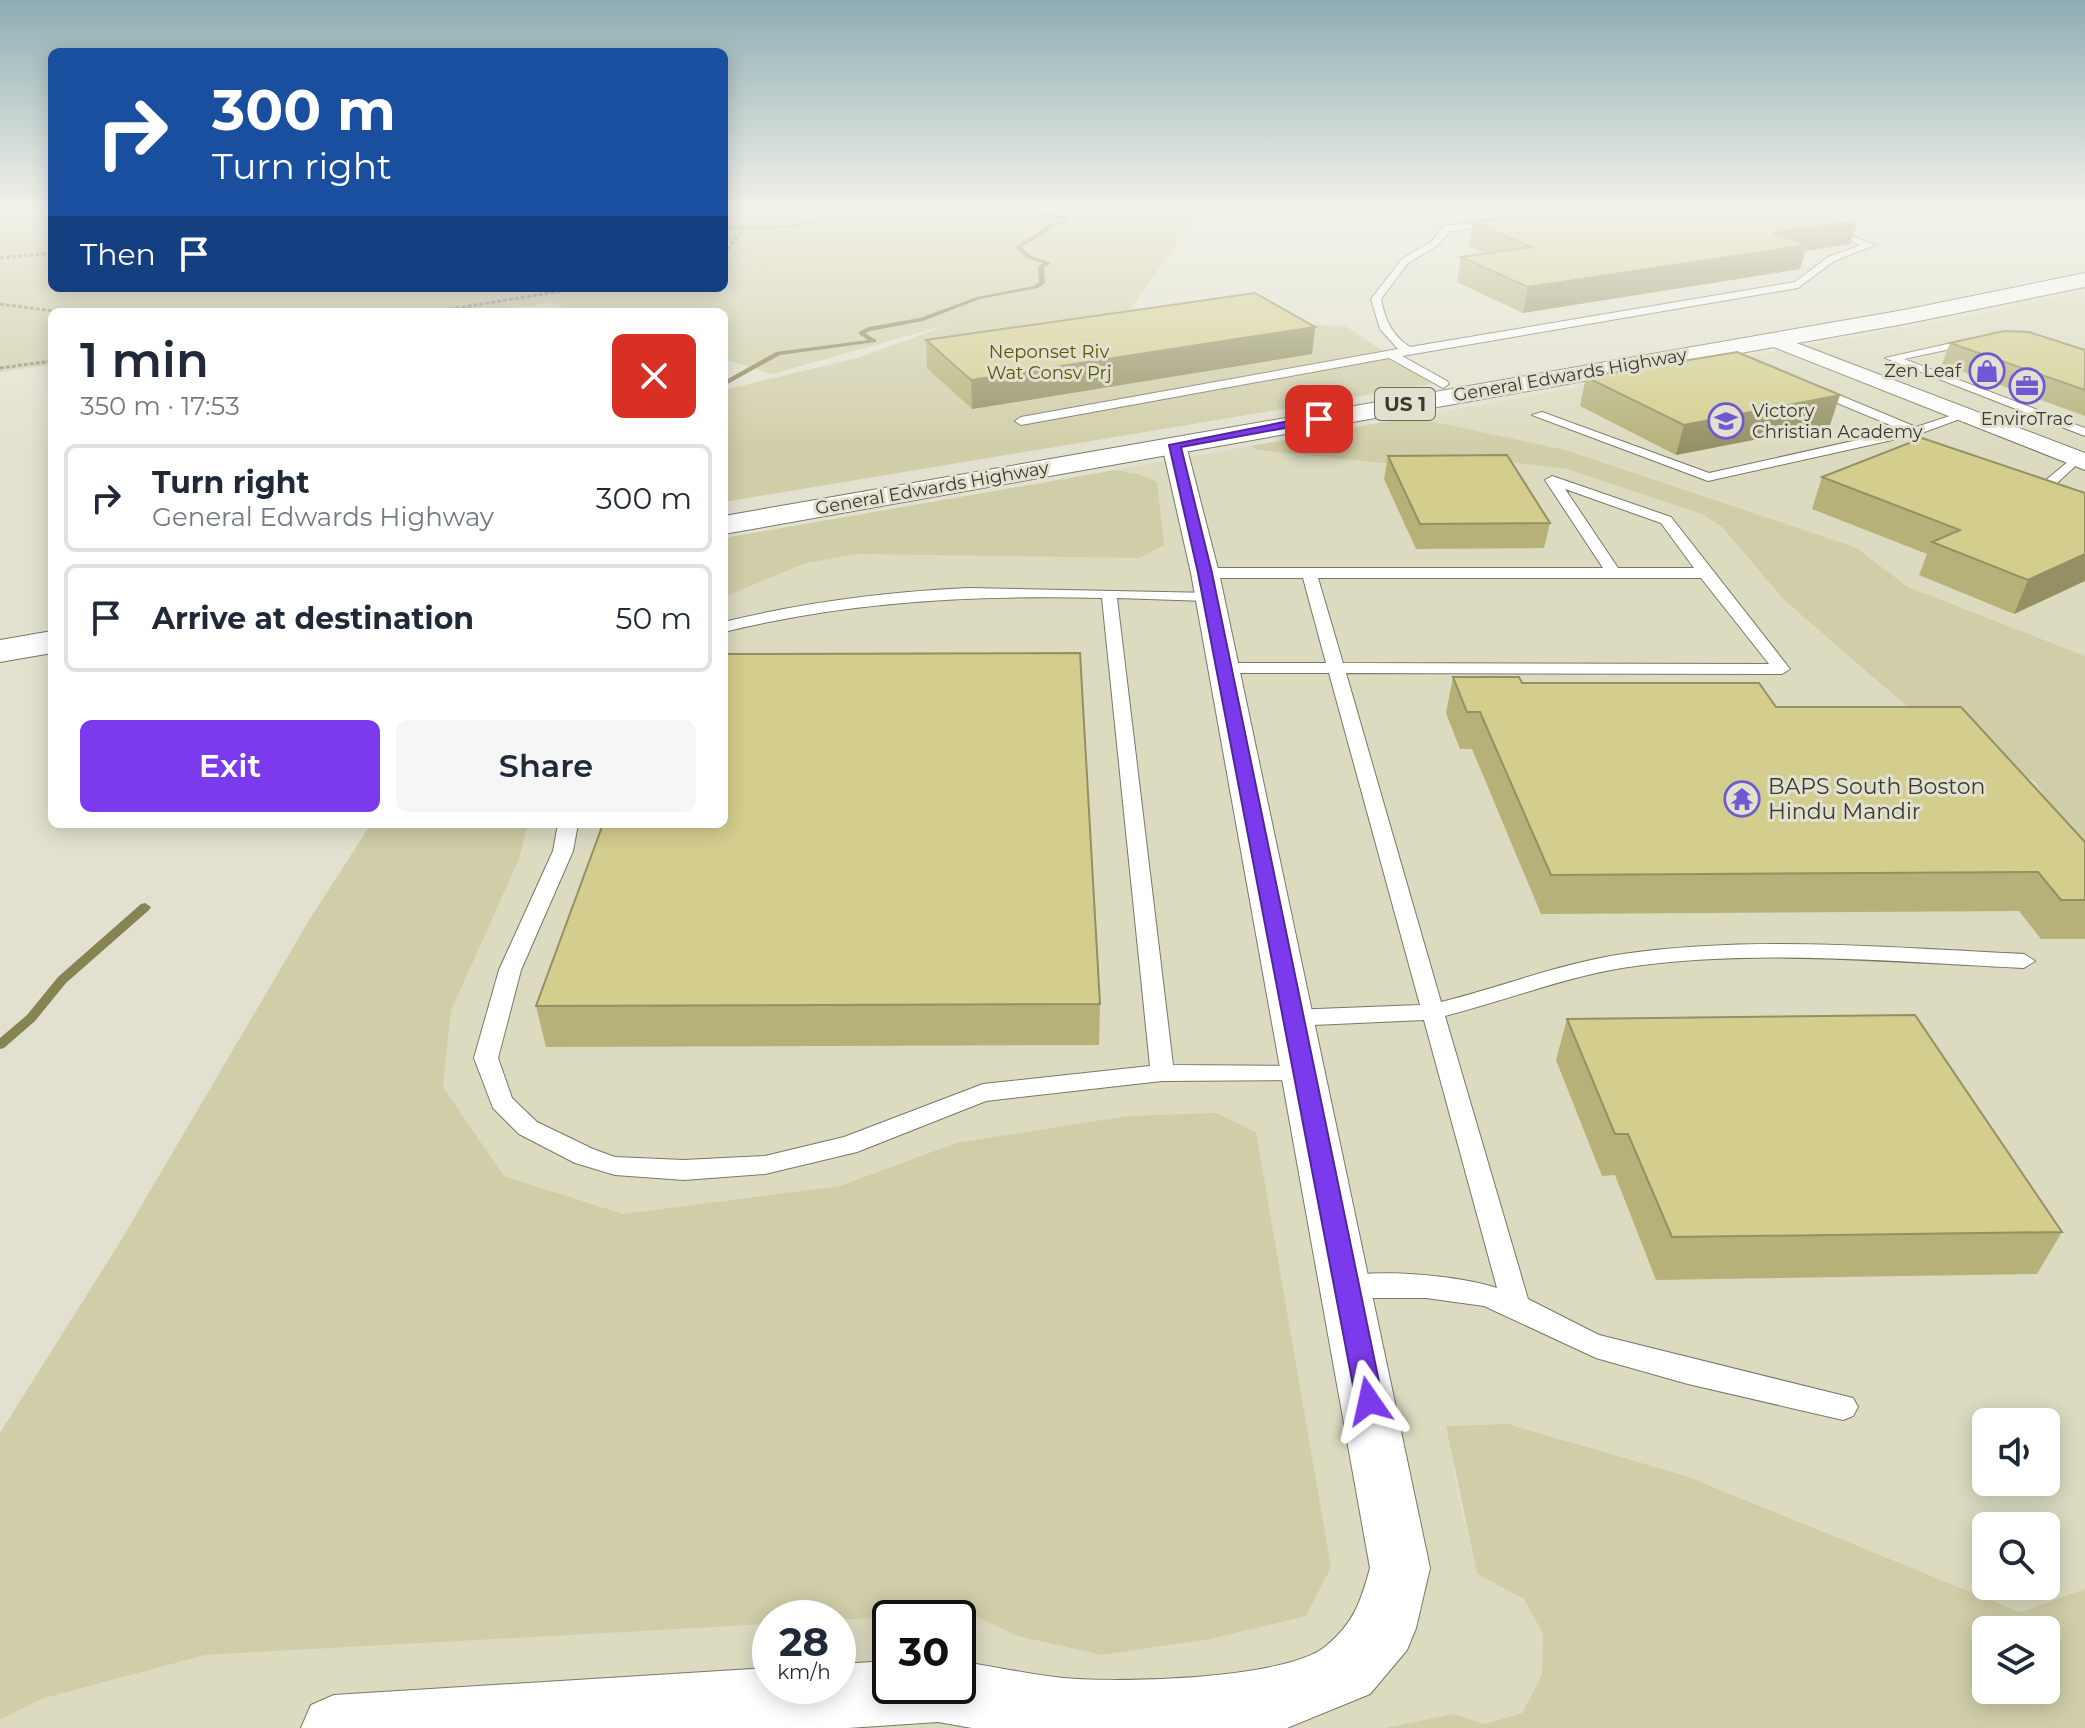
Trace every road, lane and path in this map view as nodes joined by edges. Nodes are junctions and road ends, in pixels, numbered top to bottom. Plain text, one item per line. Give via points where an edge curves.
1 (1383, 290) edge
2 (1771, 290) edge
3 (1978, 290) edge
4 (2035, 290) edge
5 (555, 292) edge
6 (0, 304) edge
7 (457, 308) edge
8 (48, 310) edge
9 (1773, 340) junction
10 (1991, 341) edge
11 (1408, 351) junction
12 (1391, 354) junction
13 (48, 362) edge
14 (0, 368) edge
15 (1443, 384) junction
16 (1807, 386) edge
17 (1538, 415) dead end
18 (1962, 416) junction
19 (1021, 421) dead end
20 (1915, 431) junction
21 (2085, 432) edge
22 (1174, 445) junction
23 (2080, 460) edge
24 (2085, 503) edge
25 (728, 508) edge
26 (728, 524) edge
27 (1309, 573) junction
28 (1614, 573) junction
29 (1705, 573) junction
30 (1206, 585) junction
31 (1109, 594) junction
32 (48, 625) edge
33 (728, 626) edge
34 (0, 633) edge
35 (48, 643) edge
36 (0, 651) edge
37 (1222, 668) junction
38 (1338, 668) junction
39 (567, 828) edge
40 (2024, 961) dead end
41 (1435, 1010) junction
42 (1291, 1018) junction
43 (1162, 1073) junction
44 (1303, 1074) junction
45 (1347, 1287) junction
46 (1516, 1307) junction
47 (1843, 1407) dead end
48 (334, 1728) edge

1 - 11 lane via 1376,299 1382,327
2 - 11 lane
3 - 15 main road, General Edwards Highway / US 1
4 - 9 main road, General Edwards Highway / US 1
5 - 7 path
6 - 8 path
9 - 18 street
9 - 22 main road, General Edwards Highway / US 1
10 - 21 lane via 1891,358
11 - 12 lane
12 - 15 lane
12 - 19 lane
13 - 14 path
15 - 25 main road, General Edwards Highway / US 1
16 - 20 lane
17 - 20 lane via 1708,477
18 - 20 lane
18 - 23 street
22 - 26 main road, General Edwards Highway / US 1
22 - 30 street
23 - 24 lane via 2047,485
27 - 28 lane
27 - 30 lane
27 - 38 lane
28 - 29 lane
28 - 29 lane via 1552,480 1666,520
29 - 38 lane via 1782,669
30 - 31 lane
30 - 37 street
31 - 33 lane via 893,598 826,605
31 - 43 lane
32 - 34 main road
35 - 36 main road
37 - 38 lane
37 - 42 street
38 - 41 lane
39 - 43 lane via 563,851 510,970 486,1058 501,1102 528,1128 584,1156 615,1166 684,1170 765,1165 848,1145 983,1093
40 - 41 lane via 1778,954 1656,958 1566,973
41 - 42 lane
41 - 46 lane
42 - 44 street
43 - 44 lane
44 - 45 street
45 - 46 lane via 1451,1288
45 - 48 street via 1400,1568 1385,1628 1347,1671 1281,1698 1185,1710 1058,1710 938,1690
46 - 47 lane via 1592,1345

